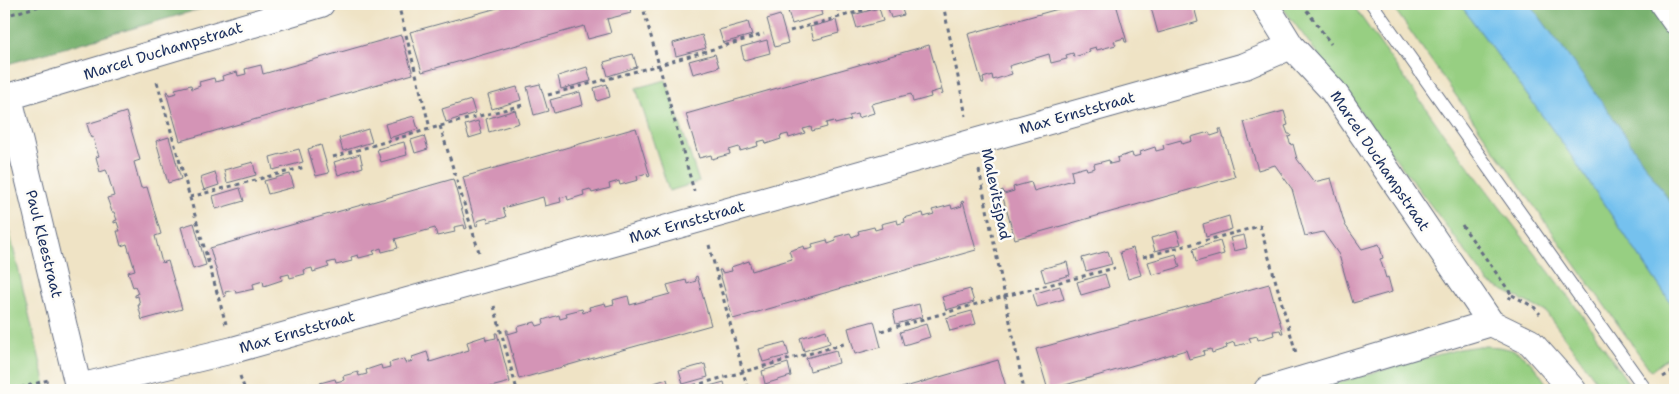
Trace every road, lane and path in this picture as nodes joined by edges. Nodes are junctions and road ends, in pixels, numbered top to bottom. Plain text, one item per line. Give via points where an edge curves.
1 (47, 4) edge
2 (321, 4) edge
3 (398, 4) edge
4 (885, 4) edge
5 (943, 4) edge
6 (1265, 4) edge
7 (1372, 4) edge
8 (1663, 4) edge
9 (4, 16) edge
10 (1675, 21) edge
11 (790, 31) dead end
12 (764, 34) dead end
13 (1291, 46) junction
14 (149, 55) junction
15 (548, 95) dead end
16 (6, 98) edge
17 (523, 105) dead end
18 (430, 128) junction
19 (973, 142) junction
20 (333, 156) dead end
21 (305, 167) dead end
22 (190, 197) junction
23 (1143, 257) dead end
24 (1115, 268) dead end
25 (1005, 296) junction
26 (1491, 323) junction
27 (881, 331) dead end
28 (844, 344) dead end
29 (233, 350) junction
30 (1303, 380) junction
31 (78, 383) edge
32 (13, 390) edge
33 (245, 390) edge
34 (678, 390) edge
35 (1024, 390) edge
36 (1267, 390) edge
37 (1573, 390) edge
38 (1646, 390) edge

1 - 9 path
2 - 14 street, Marcel Duchampstraat
3 - 18 path
4 - 11 path
5 - 19 path, Malevitsjpad
6 - 13 street, Marcel Duchampstraat
7 - 38 lane
8 - 10 street
12 - 15 path
13 - 19 street, Max Ernststraat via 1245,66
13 - 26 street, Marcel Duchampstraat via 1333,91
14 - 16 street, Marcel Duchampstraat
14 - 22 path
16 - 31 street, Paul Kleestraat
17 - 18 path
18 - 20 path
19 - 25 path, Malevitsjpad
19 - 29 street, Max Ernststraat
21 - 22 path
22 - 29 path
23 - 30 path via 1260,226
24 - 25 path
25 - 27 path
25 - 35 path, Malevitsjpad
26 - 30 street
26 - 37 street via 1530,342
28 - 34 path
29 - 31 street, Max Ernststraat
29 - 33 path
30 - 36 street
31 - 32 path

